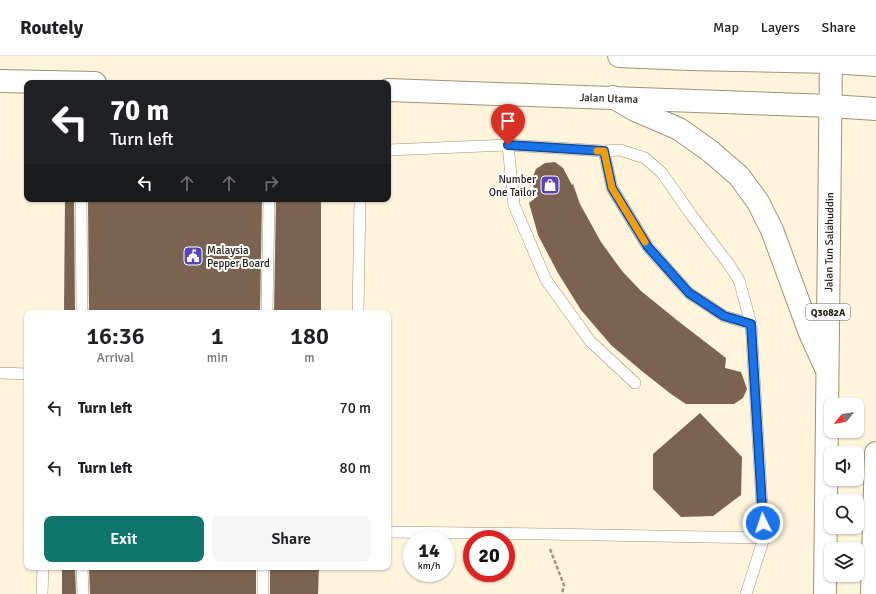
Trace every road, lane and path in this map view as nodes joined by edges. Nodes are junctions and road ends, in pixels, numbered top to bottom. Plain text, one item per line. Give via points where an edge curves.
1 (619, 56) edge
2 (831, 59) edge
3 (876, 65) edge
4 (0, 81) edge
5 (24, 82) edge
6 (391, 90) edge
7 (613, 97) junction
8 (830, 106) junction
9 (876, 109) edge
10 (508, 145) junction
11 (391, 150) edge
12 (604, 151) junction
13 (81, 202) edge
14 (269, 202) edge
15 (360, 202) edge
16 (82, 310) edge
17 (267, 310) edge
18 (358, 310) edge
19 (751, 324) junction
20 (827, 372) junction
21 (0, 373) edge
22 (24, 374) edge
23 (635, 383) dead end
24 (876, 453) edge
25 (391, 532) edge
26 (544, 534) junction
27 (764, 538) junction
28 (43, 570) edge
29 (82, 570) edge
30 (263, 570) edge
31 (42, 594) edge
32 (83, 594) edge
33 (263, 594) edge
34 (562, 594) edge
35 (746, 594) edge
36 (825, 594) edge
37 (872, 594) edge

1 - 2 main road via 688,59
2 - 3 main road
2 - 8 main road, Jalan Tun Salahuddin
4 - 5 main road
6 - 7 main road, Jalan Utama
7 - 8 main road, Jalan Utama
7 - 20 main road via 635,110 679,129 739,176 758,202 772,230
8 - 9 main road, Jalan Utama
8 - 20 main road, Jalan Tun Salahuddin / Q3082A
10 - 11 lane
10 - 12 lane
10 - 23 lane via 514,204 546,280 590,341
12 - 19 lane via 612,188 648,247 689,293 724,316
12 - 19 lane via 620,150 644,158 662,173 739,280
13 - 16 lane
14 - 17 lane
15 - 18 lane
19 - 27 lane
20 - 36 main road, Jalan Tun Salahuddin / Q3082A
21 - 22 lane
24 - 37 main road
25 - 26 lane
26 - 27 lane
26 - 34 path via 564,585
27 - 35 lane
28 - 31 lane
29 - 32 lane
30 - 33 lane

